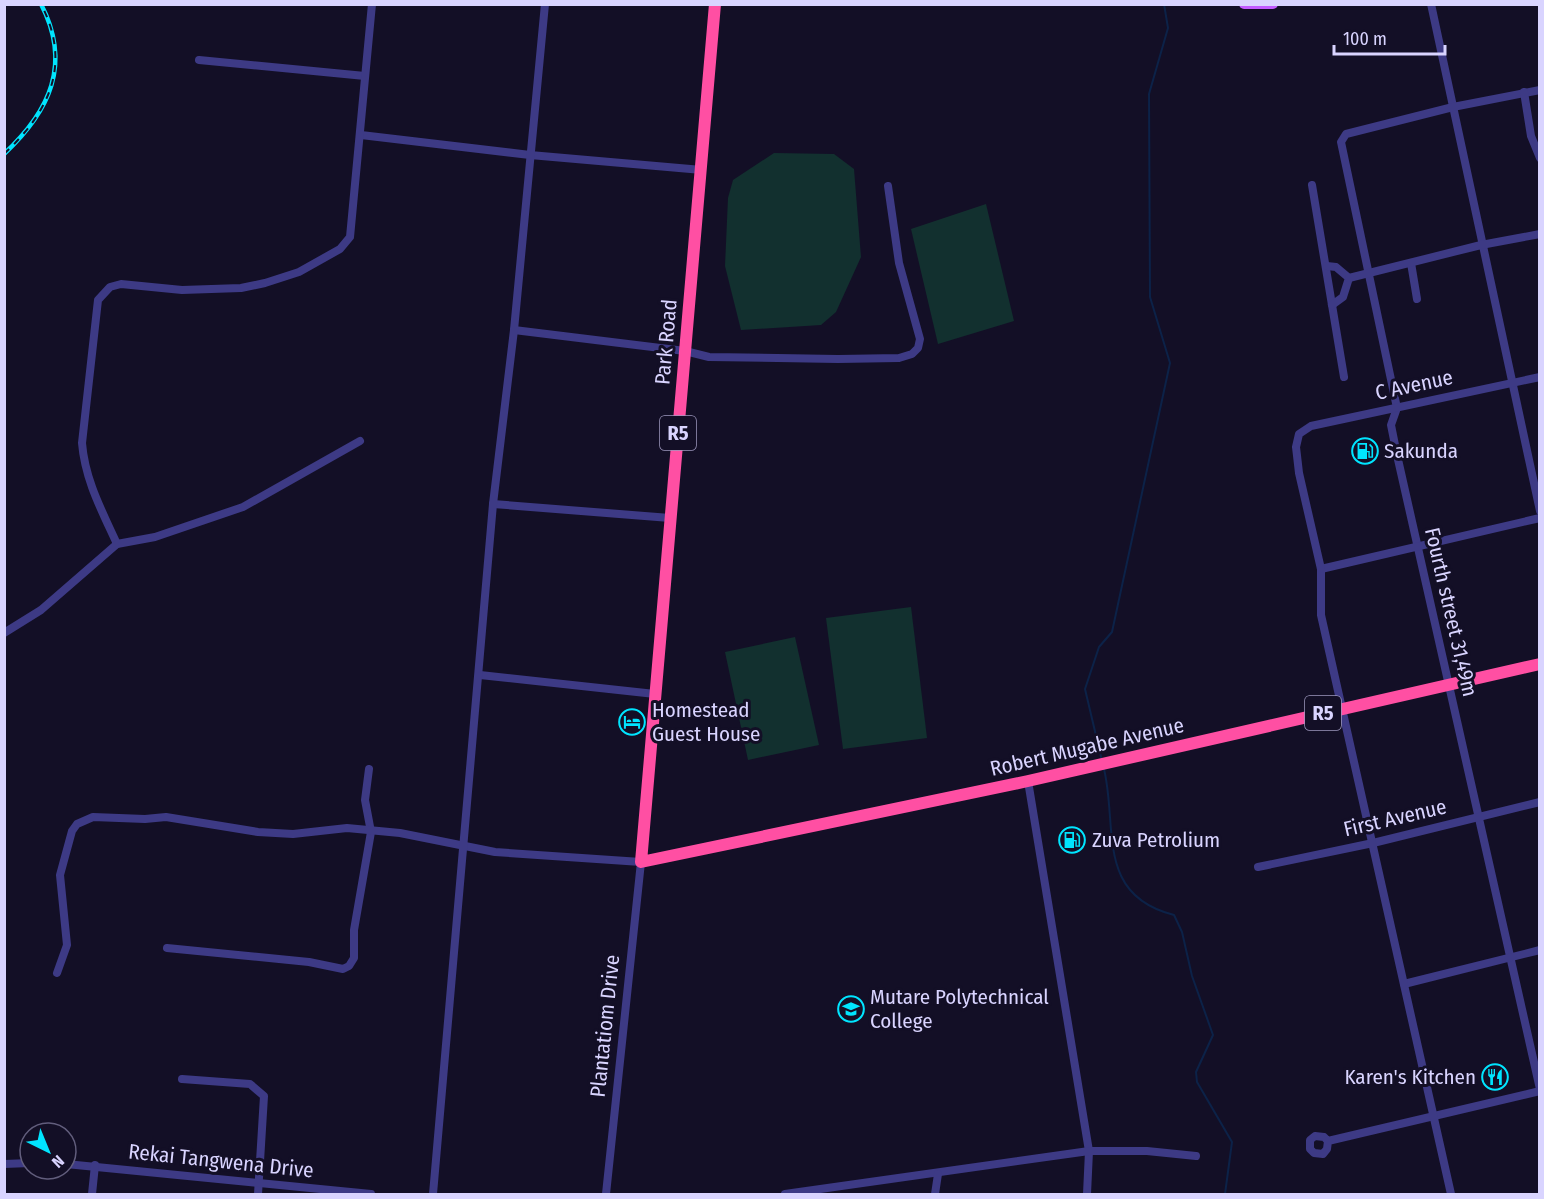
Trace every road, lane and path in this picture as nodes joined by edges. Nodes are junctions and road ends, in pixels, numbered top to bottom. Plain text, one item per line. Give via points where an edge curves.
1 (372, 4) edge
2 (544, 4) edge
3 (715, 4) edge
4 (1244, 4) edge
5 (1273, 4) edge
6 (1431, 4) edge
7 (199, 60) dead end
8 (364, 76) junction
9 (1539, 90) edge
10 (1524, 92) junction
11 (1453, 107) junction
12 (361, 135) junction
13 (530, 155) junction
14 (1539, 158) edge
15 (702, 170) junction
16 (1312, 185) dead end
17 (888, 186) dead end
18 (1539, 234) edge
19 (1481, 245) junction
20 (1411, 264) junction
21 (1327, 266) junction
22 (1369, 274) junction
23 (1349, 278) junction
24 (1417, 299) dead end
25 (1332, 305) junction
26 (513, 330) junction
27 (685, 351) junction
28 (1344, 377) dead end
29 (1539, 377) edge
30 (1511, 383) junction
31 (1397, 408) junction
32 (360, 441) dead end
33 (493, 504) junction
34 (1539, 511) edge
35 (670, 518) junction
36 (1539, 518) edge
37 (117, 544) junction
38 (1417, 546) junction
39 (1321, 569) junction
40 (4, 633) edge
41 (1539, 664) edge
42 (480, 675) junction
43 (1450, 683) junction
44 (655, 694) junction
45 (1340, 709) junction
46 (369, 769) dead end
47 (1029, 781) junction
48 (1539, 802) edge
49 (1479, 816) junction
50 (371, 832) junction
51 (1373, 843) junction
52 (465, 846) junction
53 (641, 862) junction
54 (1258, 867) dead end
55 (167, 948) dead end
56 (1539, 950) edge
57 (1509, 958) junction
58 (57, 973) dead end
59 (1404, 984) junction
60 (182, 1079) dead end
61 (1539, 1090) edge
62 (1433, 1118) junction
63 (1328, 1142) dead end
64 (1089, 1151) junction
65 (1196, 1156) dead end
66 (78, 1164) edge
67 (95, 1165) junction
68 (938, 1174) junction
69 (259, 1184) junction
70 (92, 1194) edge
71 (258, 1194) edge
72 (371, 1194) edge
73 (433, 1194) edge
74 (606, 1194) edge
75 (785, 1194) edge
76 (935, 1194) edge
77 (1087, 1194) edge
78 (1451, 1194) edge

1 - 8 street
2 - 13 street
3 - 15 highway, Park Road / R5
4 - 5 main road
6 - 11 street
7 - 8 street
8 - 12 street
9 - 10 street
10 - 11 street
10 - 14 street
11 - 19 street
11 - 22 street, Fourth street 31,49m via 1346,134 1341,142
12 - 13 street
12 - 37 street via 350,237 340,249 299,272 265,283 182,290 121,284 110,287 98,300 82,443 84,467
13 - 15 street
13 - 26 street
15 - 27 highway, Park Road / R5
16 - 21 street
17 - 27 street via 899,263 920,339 912,354 838,359 709,357
18 - 19 street
19 - 20 street
19 - 30 street
20 - 22 street
20 - 24 street
21 - 23 street via 1336,267
21 - 25 street
22 - 23 street
22 - 31 street, Fourth street 31,49m
23 - 25 street via 1343,297
25 - 28 street
26 - 27 street
26 - 33 street
27 - 35 highway, Park Road / R5
29 - 30 street, C Avenue
30 - 31 street, C Avenue
30 - 34 street
31 - 38 street, Fourth street 31,49m via 1392,430
31 - 39 street, C Avenue via 1311,426 1299,434 1299,473
32 - 37 street via 243,507 155,537
33 - 35 street
33 - 42 street
35 - 44 highway, Park Road / R5
36 - 38 street
37 - 40 street via 41,610
38 - 39 street
38 - 43 street, Fourth street 31,49m
39 - 45 street via 1321,615
41 - 43 highway, Robert Mugabe Avenue / R5
42 - 44 street
42 - 52 street
43 - 45 highway, Robert Mugabe Avenue / R5
43 - 49 street, Fourth street 31,49m
44 - 53 highway, Park Road / R5
45 - 47 highway, Robert Mugabe Avenue / R5
45 - 51 street
46 - 50 street via 365,800
47 - 53 highway, Robert Mugabe Avenue / R5
47 - 64 street
48 - 49 street, First Avenue
49 - 51 street, First Avenue
49 - 57 street, Fourth street 31,49m
50 - 52 street via 400,833
50 - 55 street via 356,914 354,957 349,966 343,969
50 - 58 street via 347,828 293,834 258,832 166,817 85,819 72,831 61,868 67,945
51 - 54 street, First Avenue
51 - 59 street
52 - 53 street via 495,852
52 - 73 street
53 - 74 street, Plantatiom Drive
56 - 57 street
57 - 59 street
57 - 61 street, Fourth street 31,49m
59 - 62 street
60 - 69 street via 250,1084 260,1090 264,1096
61 - 62 street
62 - 63 street
62 - 78 street
64 - 65 street
64 - 68 street
64 - 77 street
66 - 67 street, Rekai Tangwena Drive
67 - 69 street, Rekai Tangwena Drive
67 - 70 street
68 - 75 street
68 - 76 street
69 - 71 street
69 - 72 street, Rekai Tangwena Drive

